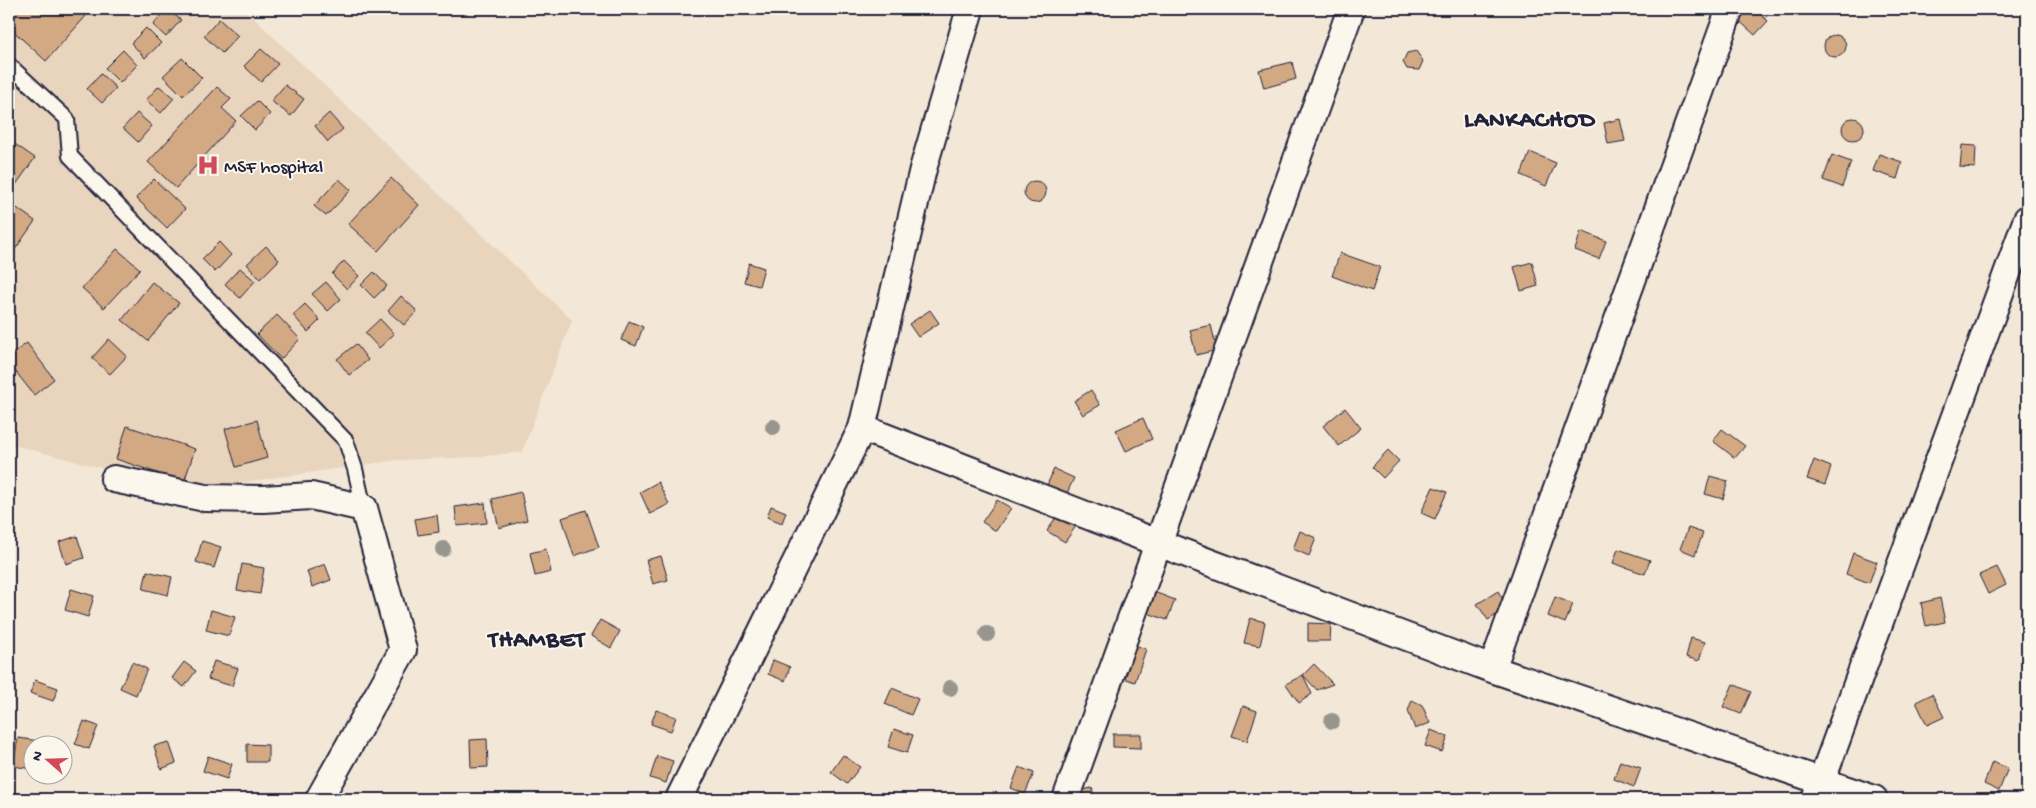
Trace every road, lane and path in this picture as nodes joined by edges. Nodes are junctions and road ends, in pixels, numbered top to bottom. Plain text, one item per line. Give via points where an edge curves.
1 (970, 9) edge
2 (1351, 9) edge
3 (1730, 9) edge
4 (9, 66) edge
5 (2027, 219) edge
6 (862, 428) junction
7 (114, 479) dead end
8 (364, 508) junction
9 (1158, 544) junction
10 (1492, 669) junction
11 (1819, 790) edge
12 (319, 799) edge
13 (679, 799) edge
14 (1066, 799) edge
15 (1874, 799) edge

1 - 6 street via 922,169
2 - 9 street
3 - 10 street
4 - 8 lane via 67,119 70,156 346,441
5 - 11 street
6 - 9 street
6 - 13 street
7 - 8 street via 204,498 311,496
8 - 12 street via 403,650
9 - 10 street
9 - 14 street
10 - 11 street
11 - 15 street

